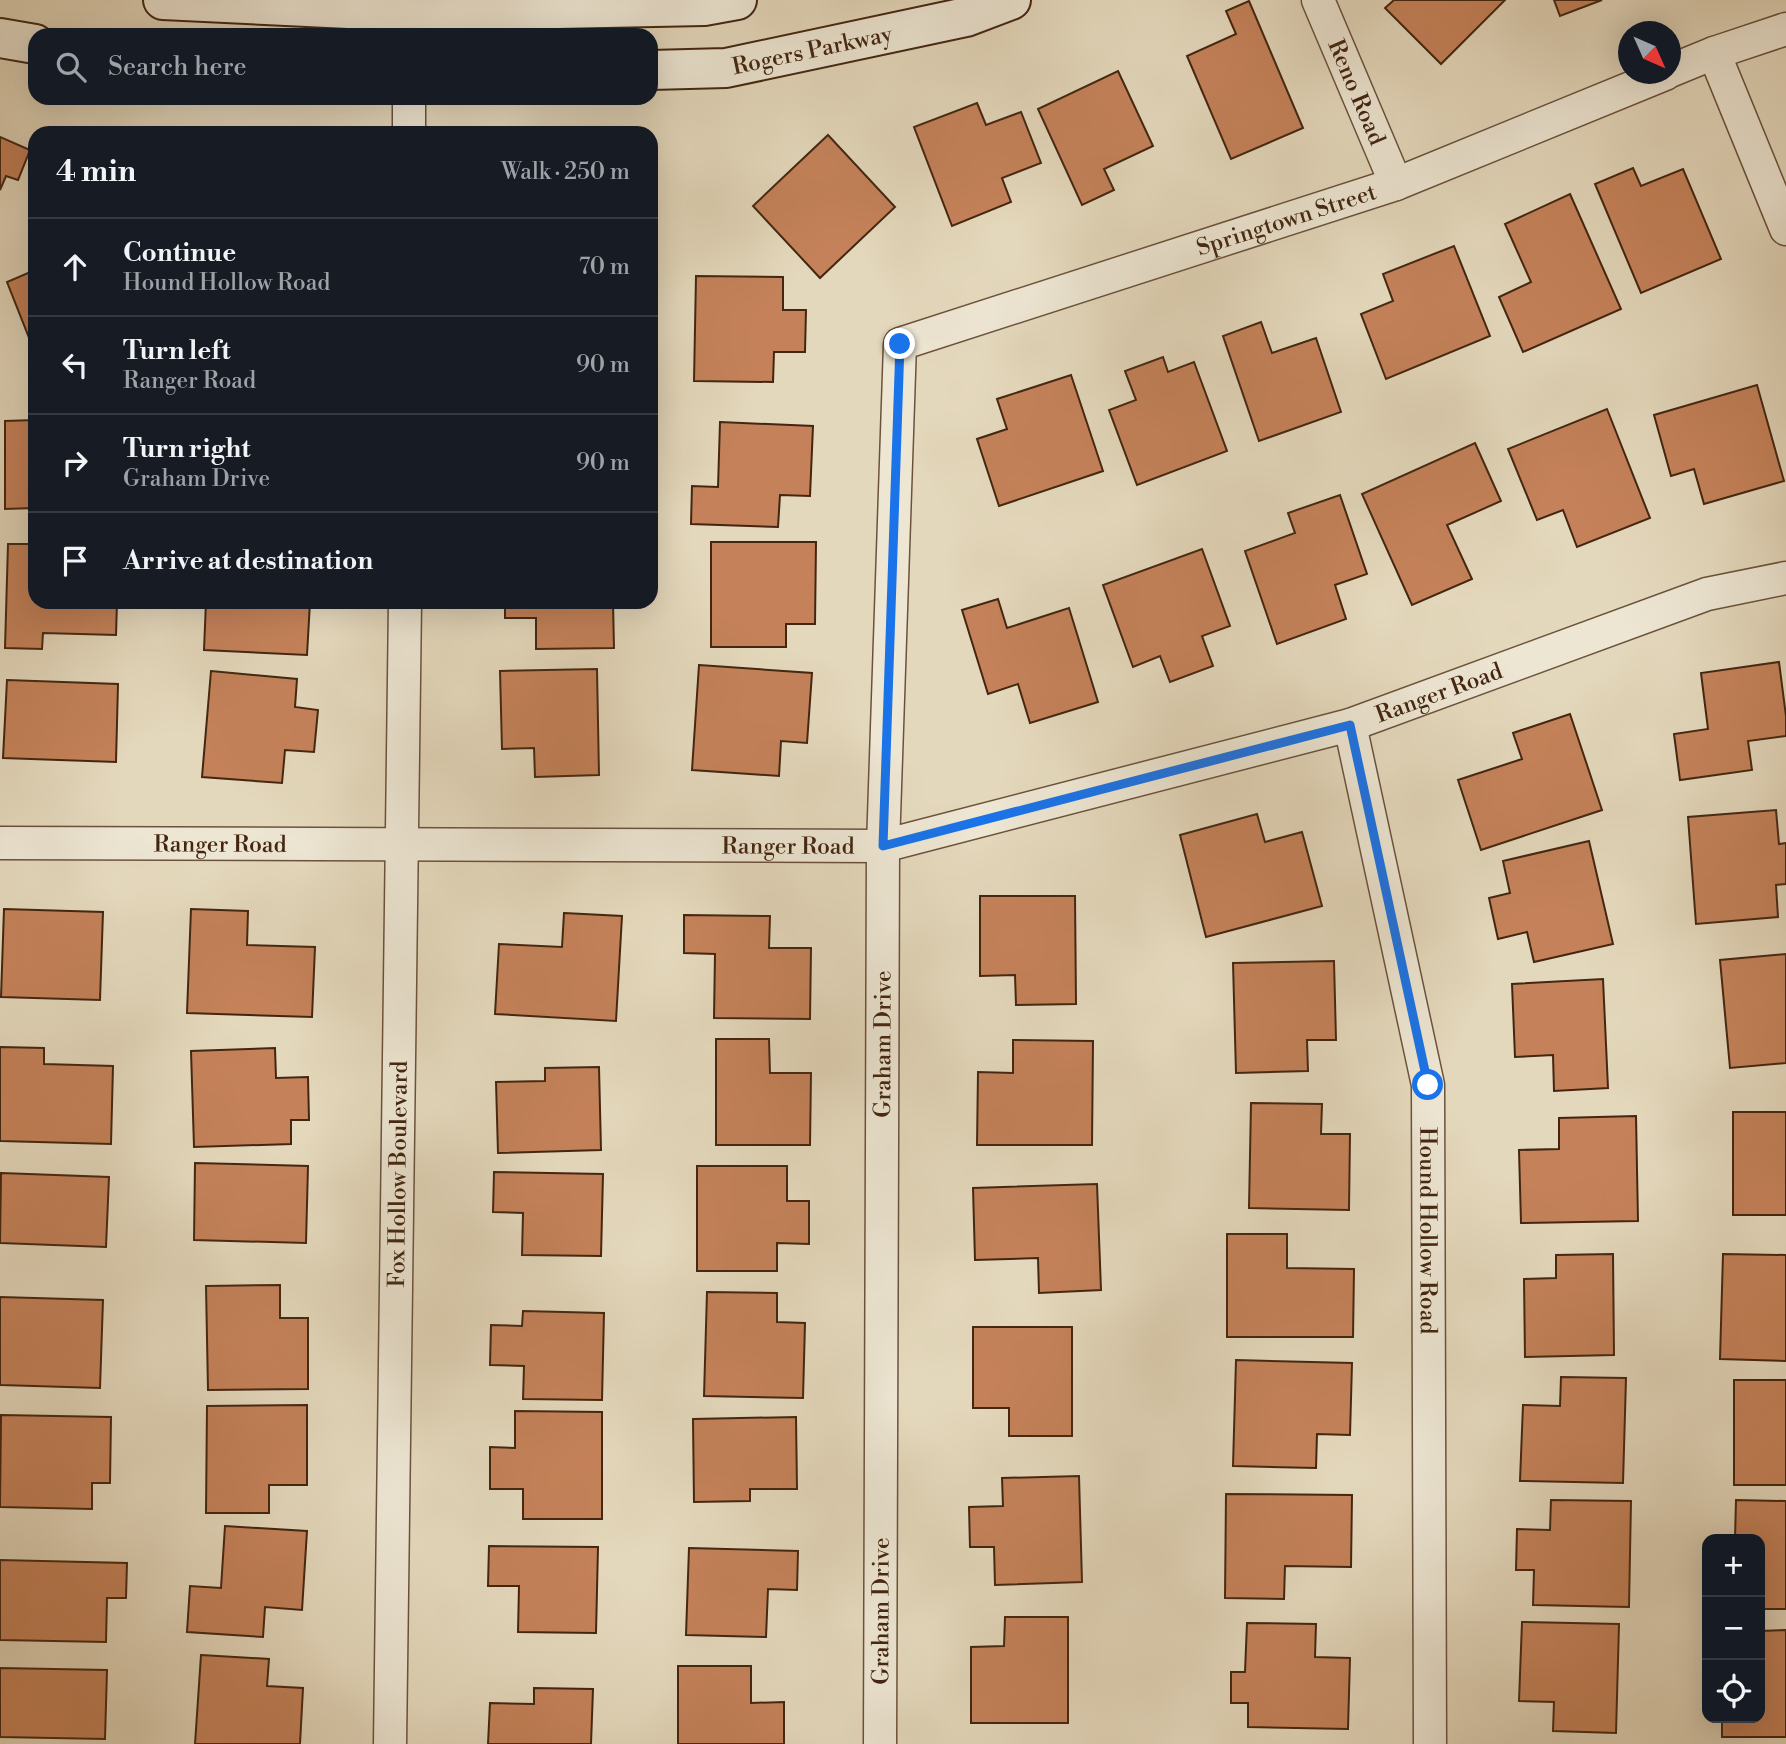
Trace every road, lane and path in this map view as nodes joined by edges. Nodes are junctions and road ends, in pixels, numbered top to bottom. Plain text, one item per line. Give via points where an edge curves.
1 (163, 0) edge
2 (737, 0) edge
3 (1012, 0) edge
4 (1318, 0) edge
5 (410, 24) edge
6 (1786, 29) edge
7 (0, 38) edge
8 (28, 43) edge
9 (1714, 53) junction
10 (1681, 67) edge
11 (658, 71) edge
12 (1641, 84) edge
13 (409, 105) edge
14 (409, 126) edge
15 (1396, 184) junction
16 (1786, 229) edge
17 (900, 344) joint
18 (1786, 578) edge
19 (405, 609) edge
20 (1350, 725) junction
21 (0, 843) edge
22 (402, 846) junction
23 (883, 846) junction
24 (390, 1744) edge
25 (880, 1744) edge
26 (1430, 1744) edge

1 - 5 street
2 - 5 street via 704,6
3 - 11 street, Rogers Parkway via 966,17 726,68
4 - 15 street, Reno Road
6 - 9 street
7 - 8 street
9 - 10 street
9 - 16 street
12 - 15 street, Springtown Street
13 - 14 street
15 - 17 street, Springtown Street
17 - 23 street, Graham Drive
18 - 20 street, Ranger Road via 1707,594
19 - 22 street, Fox Hollow Boulevard
20 - 23 street, Ranger Road
20 - 26 street, Hound Hollow Road via 1428,1085
21 - 22 street, Ranger Road
22 - 23 street, Ranger Road
22 - 24 street, Fox Hollow Boulevard
23 - 25 street, Graham Drive

